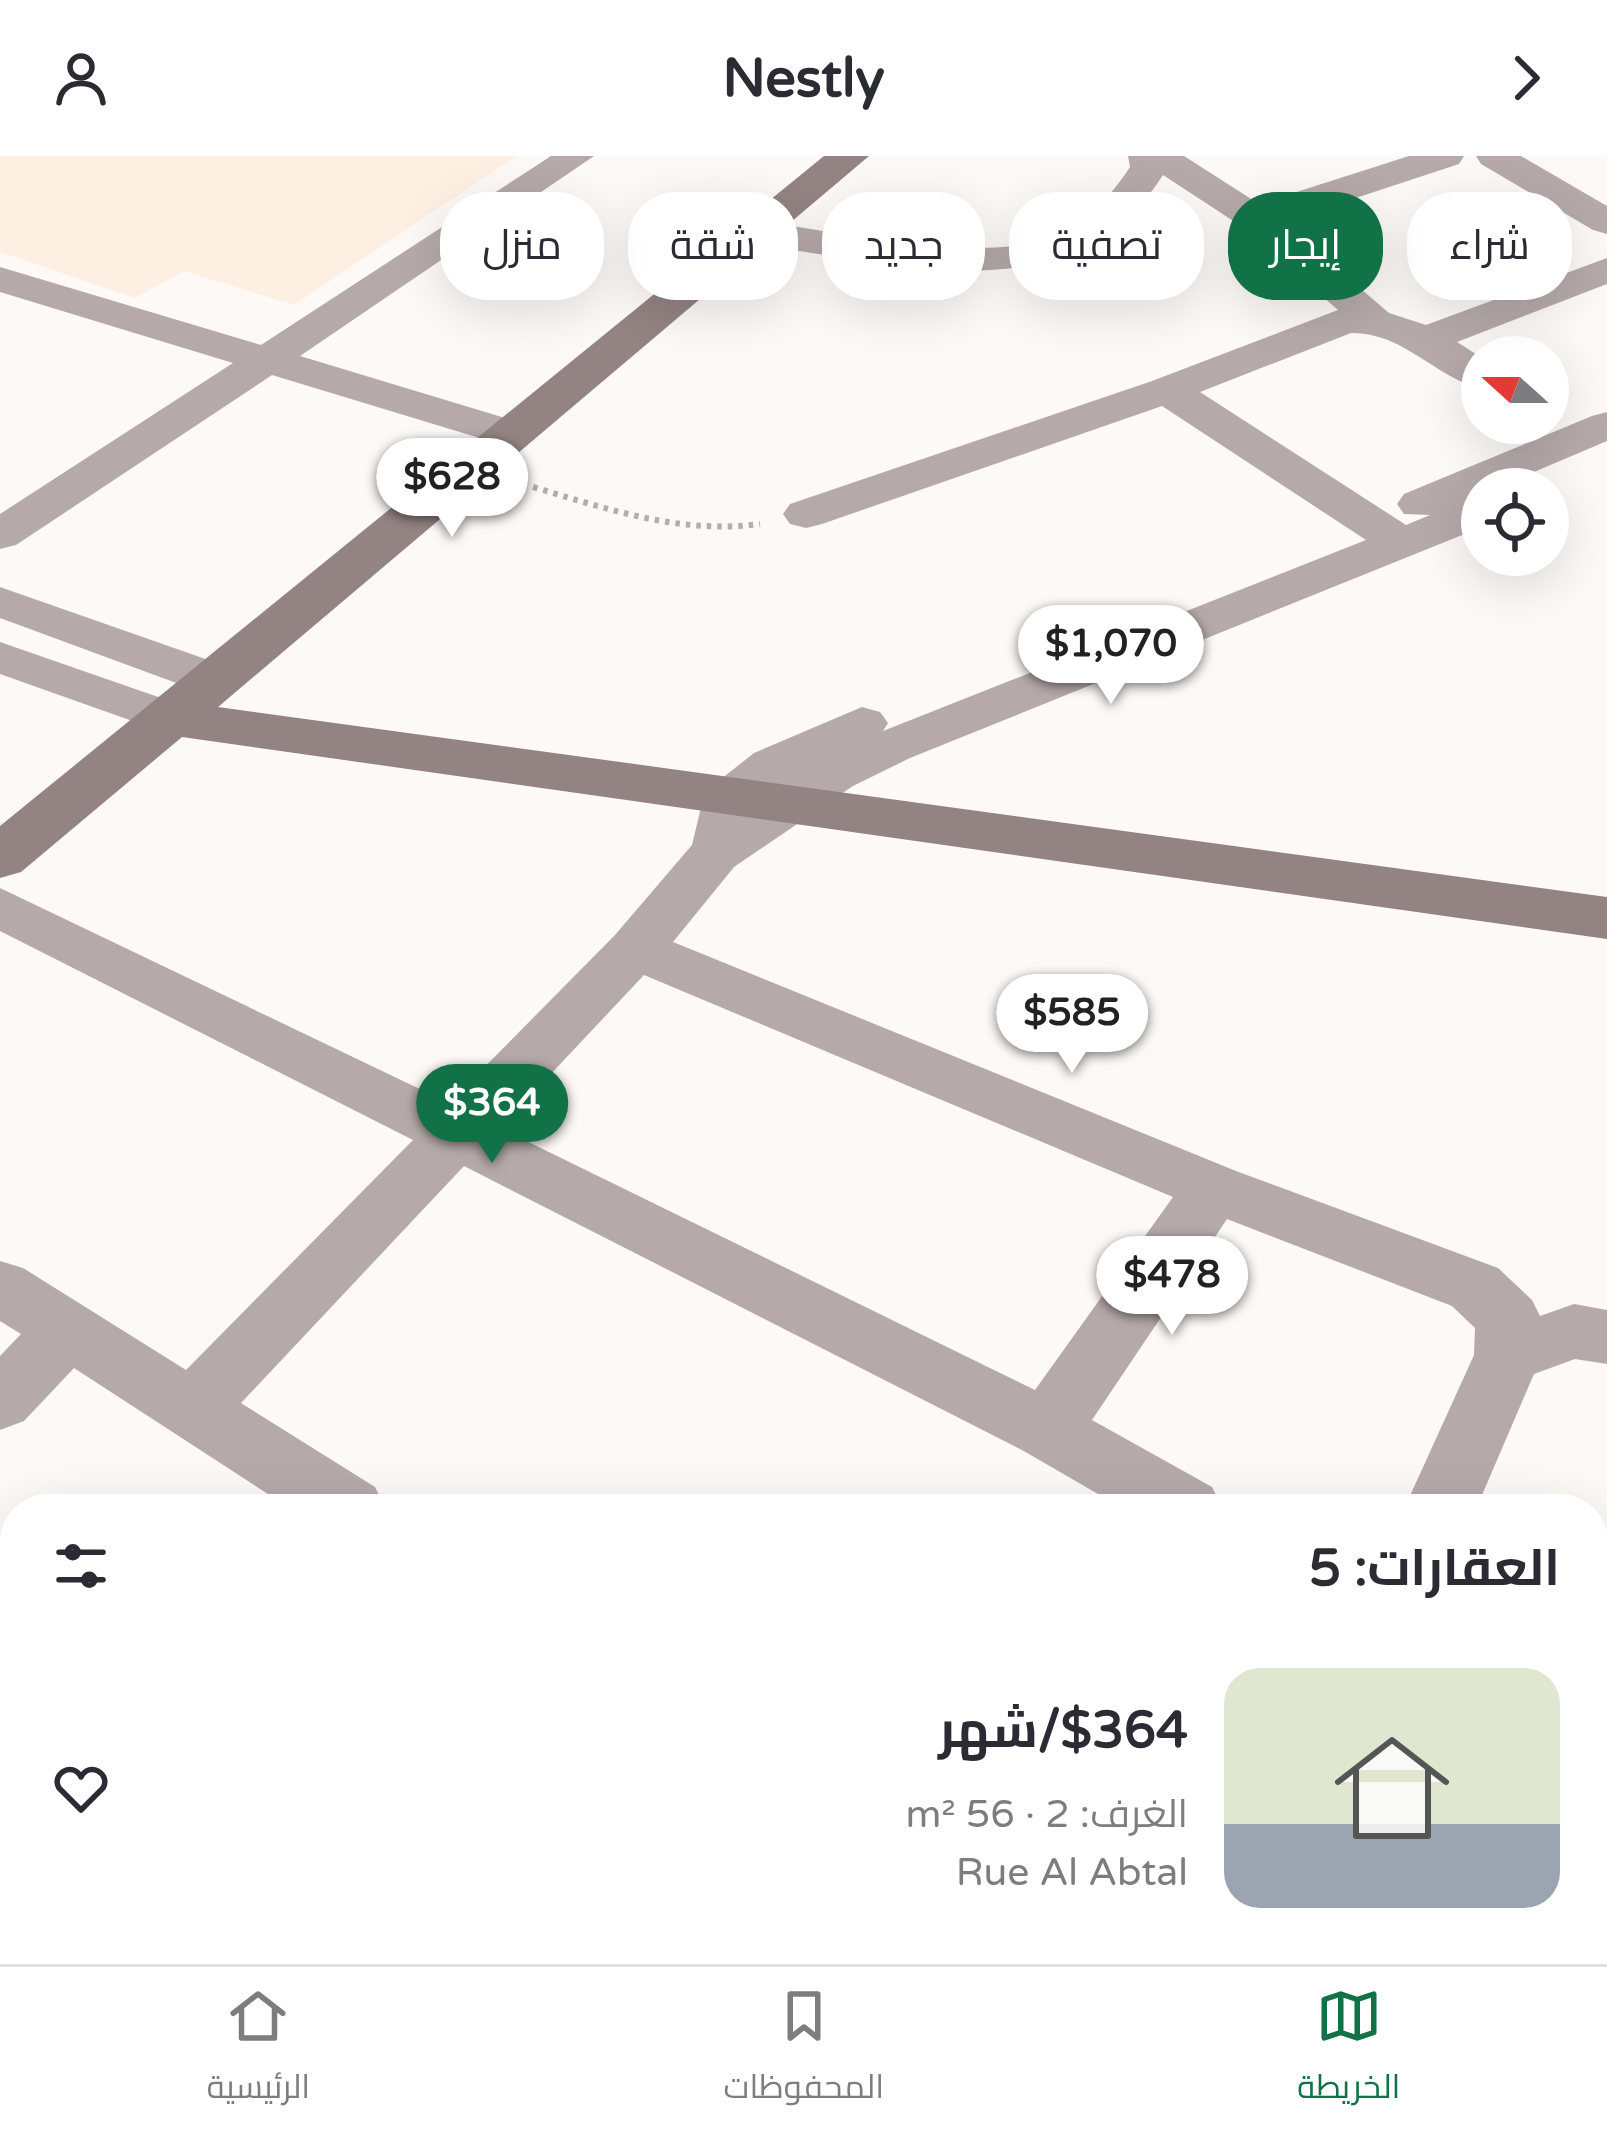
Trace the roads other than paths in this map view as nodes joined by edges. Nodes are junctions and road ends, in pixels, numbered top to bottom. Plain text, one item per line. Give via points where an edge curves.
1 (576, 156) edge
2 (848, 156) edge
3 (1146, 156) edge
4 (1159, 156) edge
5 (1446, 156) edge
6 (1494, 156) edge
7 (1335, 192) edge
8 (798, 199) edge
9 (1228, 201) edge
10 (1607, 222) edge
11 (798, 237) edge
12 (1607, 270) edge
13 (0, 279) edge
14 (53, 294) junction
15 (677, 300) edge
16 (1351, 300) edge
17 (1372, 318) junction
18 (0, 328) edge
19 (1422, 341) junction
20 (267, 362) junction
21 (1461, 364) edge
22 (1167, 390) junction
23 (512, 434) junction
24 (1590, 436) edge
25 (1556, 468) edge
26 (806, 514) road end
27 (1461, 516) edge
28 (1390, 534) junction
29 (0, 535) edge
30 (0, 602) edge
31 (0, 657) edge
32 (216, 680) junction
33 (169, 718) junction
34 (768, 800) junction
35 (0, 858) edge
36 (1607, 872) edge
37 (0, 907) edge
38 (1607, 918) edge
39 (635, 949) junction
40 (456, 1133) junction
41 (1214, 1188) junction
42 (0, 1288) edge
43 (68, 1330) junction
44 (1607, 1337) edge
45 (1508, 1355) junction
46 (0, 1401) edge
47 (192, 1409) junction
48 (1047, 1429) junction
49 (326, 1494) edge
50 (1161, 1494) edge
51 (1447, 1494) edge

1 - 20 street
2 - 8 street
3 - 11 street via 1149,167 1125,204 1050,252 975,256
4 - 9 street
5 - 7 street
6 - 10 street
12 - 19 street
13 - 14 street
14 - 18 street
14 - 20 street
15 - 23 street
16 - 17 street
17 - 19 street
17 - 22 street
19 - 21 street
20 - 23 street
20 - 29 street
22 - 26 street
22 - 28 street
23 - 32 street
24 - 25 street
24 - 28 street
27 - 28 street
28 - 34 street
30 - 32 street
31 - 33 street
32 - 33 street
32 - 34 street
33 - 34 street
33 - 35 street
34 - 36 street
34 - 38 street
34 - 39 street
37 - 40 street
39 - 40 street
39 - 41 street
40 - 47 street
40 - 48 street
41 - 45 street via 1475,1287 1508,1319
41 - 48 street
42 - 43 street
43 - 46 street
43 - 47 street
44 - 45 street via 1574,1331
45 - 51 street
47 - 49 street
48 - 50 street

